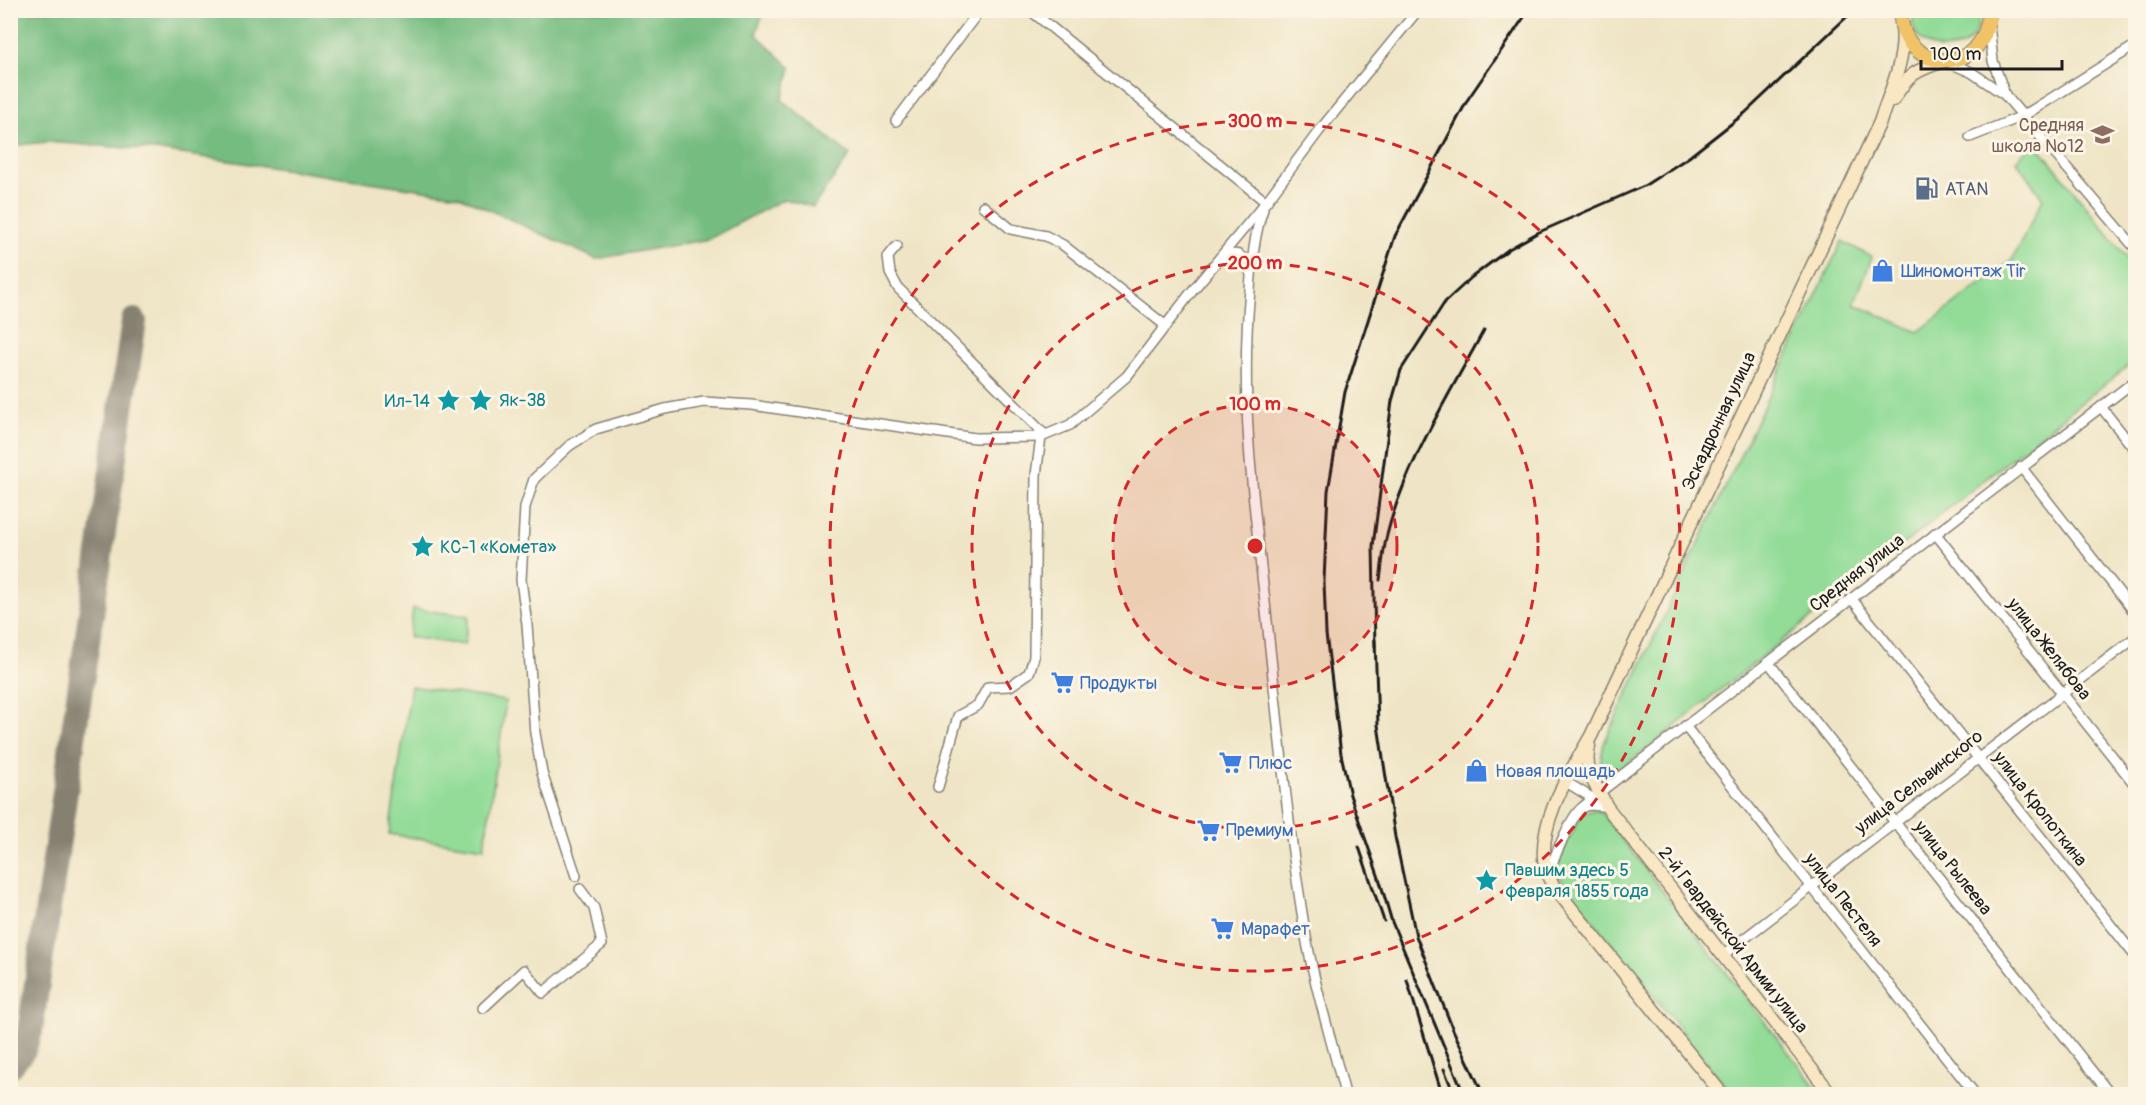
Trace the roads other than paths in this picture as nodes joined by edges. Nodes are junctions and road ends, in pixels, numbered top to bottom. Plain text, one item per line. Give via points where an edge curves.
1 (980, 10) edge
2 (1030, 10) edge
3 (1418, 10) edge
4 (1899, 14) edge
5 (1991, 15) edge
6 (2136, 45) edge
7 (1944, 61) junction
8 (2005, 95) junction
9 (2023, 116) junction
10 (896, 121) dead end
11 (1880, 122) junction
12 (1970, 137) dead end
13 (1266, 201) junction
14 (983, 206) dead end
15 (2134, 245) edge
16 (897, 246) dead end
17 (1215, 263) junction
18 (1251, 274) junction
19 (1166, 326) junction
20 (2136, 380) edge
21 (2101, 407) junction
22 (1043, 436) junction
23 (2136, 451) edge
24 (2021, 468) junction
25 (1935, 533) junction
26 (1851, 598) junction
27 (2136, 614) edge
28 (2136, 637) edge
29 (1769, 663) junction
30 (2062, 692) junction
31 (1685, 726) junction
32 (1591, 736) junction
33 (1978, 756) junction
34 (1566, 782) junction
35 (2136, 786) edge
36 (938, 787) dead end
37 (1596, 795) junction
38 (1583, 807) junction
39 (1606, 807) junction
40 (1895, 822) junction
41 (1548, 874) junction
42 (576, 876) dead end
43 (1811, 886) junction
44 (580, 889) dead end
45 (1723, 955) junction
46 (2136, 957) edge
47 (483, 1008) dead end
48 (1345, 1095) edge
49 (1722, 1095) edge
50 (1831, 1095) edge
51 (1975, 1095) edge
52 (2110, 1095) edge

1 - 10 street
2 - 13 street
3 - 13 street
4 - 7 main road via 1906,37 1917,49 1929,58
4 - 11 main road via 1901,58
5 - 7 main road via 1984,38 1975,50
5 - 8 street via 1993,61
6 - 9 street
7 - 8 street via 1971,72
7 - 11 main road via 1915,71 1907,78
8 - 9 street
9 - 12 street
9 - 15 street
11 - 32 main road, Эскадронная улица
13 - 17 street
13 - 18 street
14 - 19 street via 1011,229 1046,236 1063,245
16 - 22 street via 888,257 890,273 898,288
17 - 18 street via 1238,254
17 - 19 street
18 - 48 street via 1245,394 1284,781 1303,923
19 - 22 street via 1127,376 1070,425
20 - 21 street, Средняя улица
21 - 23 street
21 - 24 street, Средняя улица
22 - 36 street via 1036,475 1034,657 1029,673 1010,686 988,687 978,705 958,716
22 - 42 street via 975,438 752,405 704,402 608,424 569,446 550,463 534,479 525,507 521,580 542,773
24 - 25 street, Средняя улица
24 - 27 street
25 - 26 street, Средняя улица
25 - 30 street, улица Желябова
26 - 29 street, Средняя улица
26 - 33 street, улица Кропоткина
28 - 30 street, улица Сельвинского
29 - 31 street, Средняя улица
29 - 40 street, улица Рылеева
30 - 33 street, улица Сельвинского
30 - 35 street, улица Желябова
31 - 37 street, Средняя улица
31 - 43 street, улица Пестеля
32 - 34 main road
32 - 37 main road, 2-й Гвардейской Армии улица via 1586,760
33 - 40 street, улица Сельвинского
33 - 46 street, улица Кропоткина
34 - 37 street
34 - 41 main road via 1556,800 1543,844
37 - 38 street, Средняя улица
37 - 39 main road, 2-й Гвардейской Армии улица
38 - 39 street
38 - 41 street, Средняя улица via 1577,812
39 - 45 main road, 2-й Гвардейской Армии улица
40 - 43 street, улица Сельвинского
40 - 52 street, улица Рылеева
41 - 49 main road via 1554,887
43 - 45 street, улица Сельвинского
43 - 51 street, улица Пестеля
44 - 47 street via 594,908 602,944 543,993 524,970
45 - 50 main road, 2-й Гвардейской Армии улица

